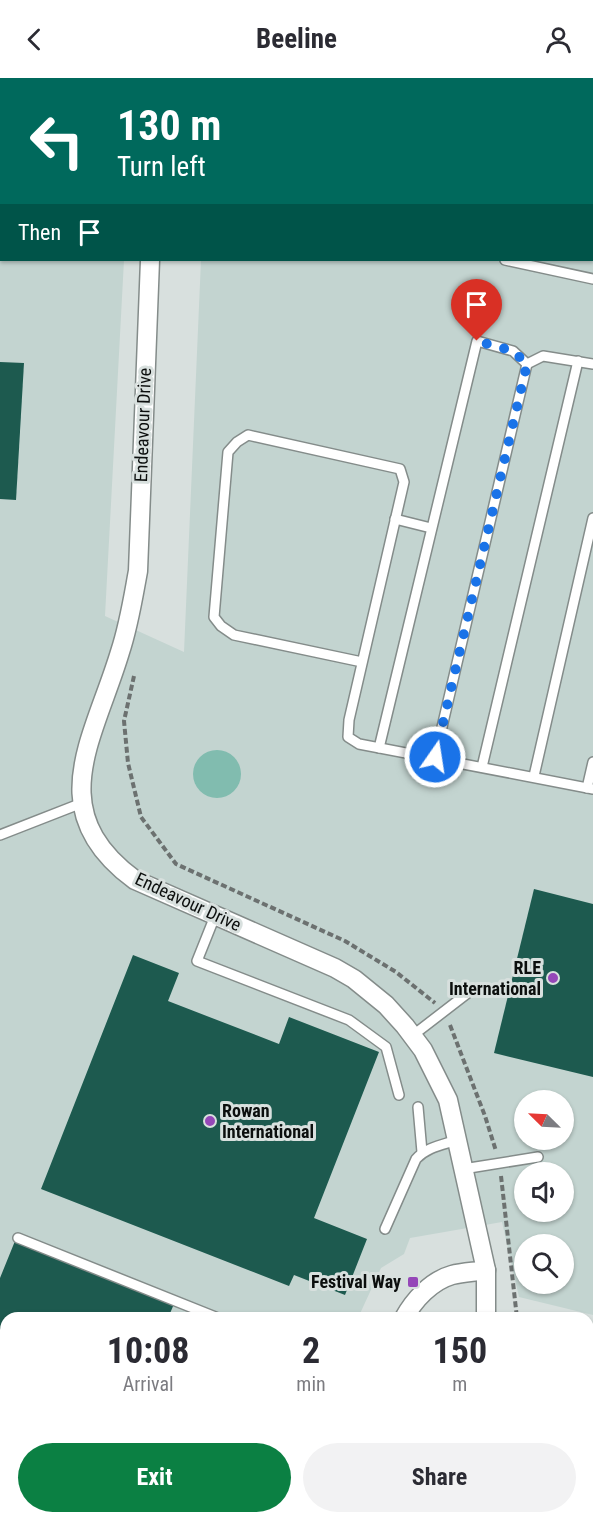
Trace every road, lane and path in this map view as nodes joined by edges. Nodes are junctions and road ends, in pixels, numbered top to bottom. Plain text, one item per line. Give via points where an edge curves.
1 (150, 261) edge
2 (510, 261) edge
3 (593, 279) edge
4 (578, 361) junction
5 (527, 364) junction
6 (593, 364) edge
7 (593, 518) edge
8 (395, 519) junction
9 (431, 528) junction
10 (362, 662) junction
11 (379, 748) junction
12 (435, 757) junction
13 (593, 762) edge
14 (482, 767) junction
15 (534, 777) junction
16 (590, 789) edge
17 (82, 803) junction
18 (0, 835) edge
19 (215, 916) junction
20 (473, 989) dead end
21 (412, 1036) junction
22 (399, 1095) dead end
23 (418, 1107) dead end
24 (457, 1140) junction
25 (422, 1152) junction
26 (538, 1157) dead end
27 (463, 1169) junction
28 (385, 1229) dead end
29 (18, 1238) dead end
30 (486, 1270) junction
31 (203, 1312) edge
32 (407, 1312) edge
33 (486, 1312) edge

1 - 17 street, Endeavour Drive via 138,571 121,652 81,773
2 - 3 lane
4 - 5 lane via 543,356
4 - 6 lane
4 - 14 lane
5 - 9 lane via 513,351 477,341
5 - 12 lane
7 - 15 lane
8 - 9 lane
8 - 10 lane
8 - 10 lane via 404,482 400,469 248,435 228,452 214,617 234,635
9 - 11 lane
10 - 11 lane via 348,737
11 - 12 lane
12 - 14 lane
13 - 16 lane
14 - 15 lane
15 - 16 lane
17 - 18 lane
17 - 19 street, Endeavour Drive via 101,849 118,867 135,880
19 - 21 street, Endeavour Drive via 354,979 386,1005
19 - 22 lane via 197,961 349,1020 386,1047
20 - 21 lane
21 - 24 street, Endeavour Drive via 448,1100
23 - 25 lane
24 - 25 lane
24 - 27 street, Endeavour Drive
25 - 28 lane
26 - 27 lane
27 - 30 street, Endeavour Drive
29 - 31 lane
30 - 32 street via 451,1275 432,1285
30 - 33 street, Endeavour Drive

